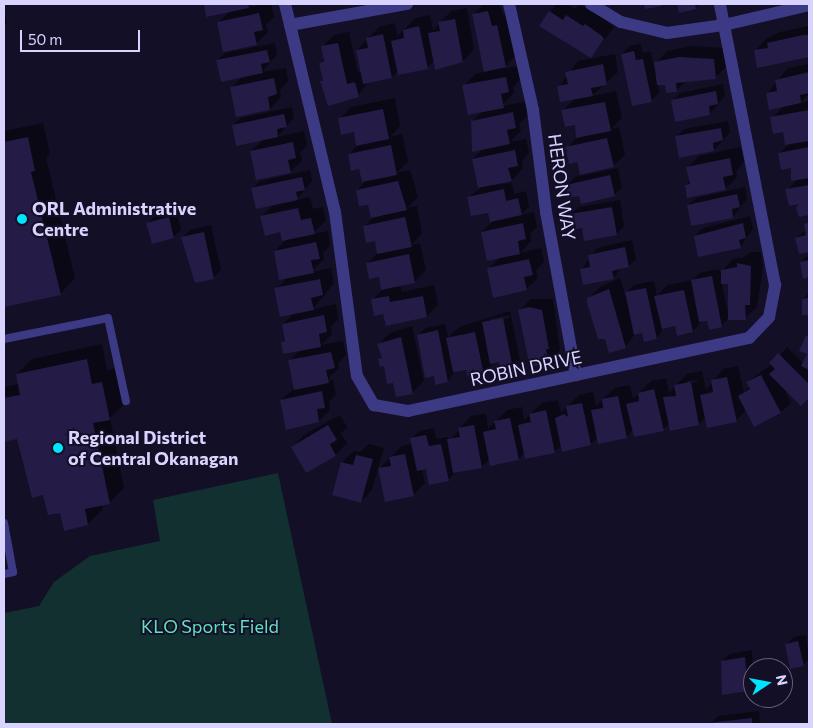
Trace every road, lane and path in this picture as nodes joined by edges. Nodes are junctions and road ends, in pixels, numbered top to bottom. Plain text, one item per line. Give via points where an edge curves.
1 (285, 4) edge
2 (406, 4) edge
3 (509, 4) edge
4 (591, 4) edge
5 (720, 4) edge
6 (809, 5) edge
7 (724, 24) junction
8 (290, 26) junction
9 (4, 339) edge
10 (576, 375) junction
11 (126, 401) dead end
12 (4, 523) edge
13 (4, 574) edge

1 - 8 street, ROBIN DRIVE
2 - 8 street
3 - 10 street, HERON WAY via 533,110 546,212
4 - 7 street via 620,22 667,33
5 - 7 street, ROBIN DRIVE
6 - 7 street
7 - 10 street, ROBIN DRIVE via 775,285 769,317 749,338
8 - 10 street, ROBIN DRIVE via 335,212 357,376 374,405 408,411
9 - 11 lane via 108,318
12 - 13 lane via 14,572

